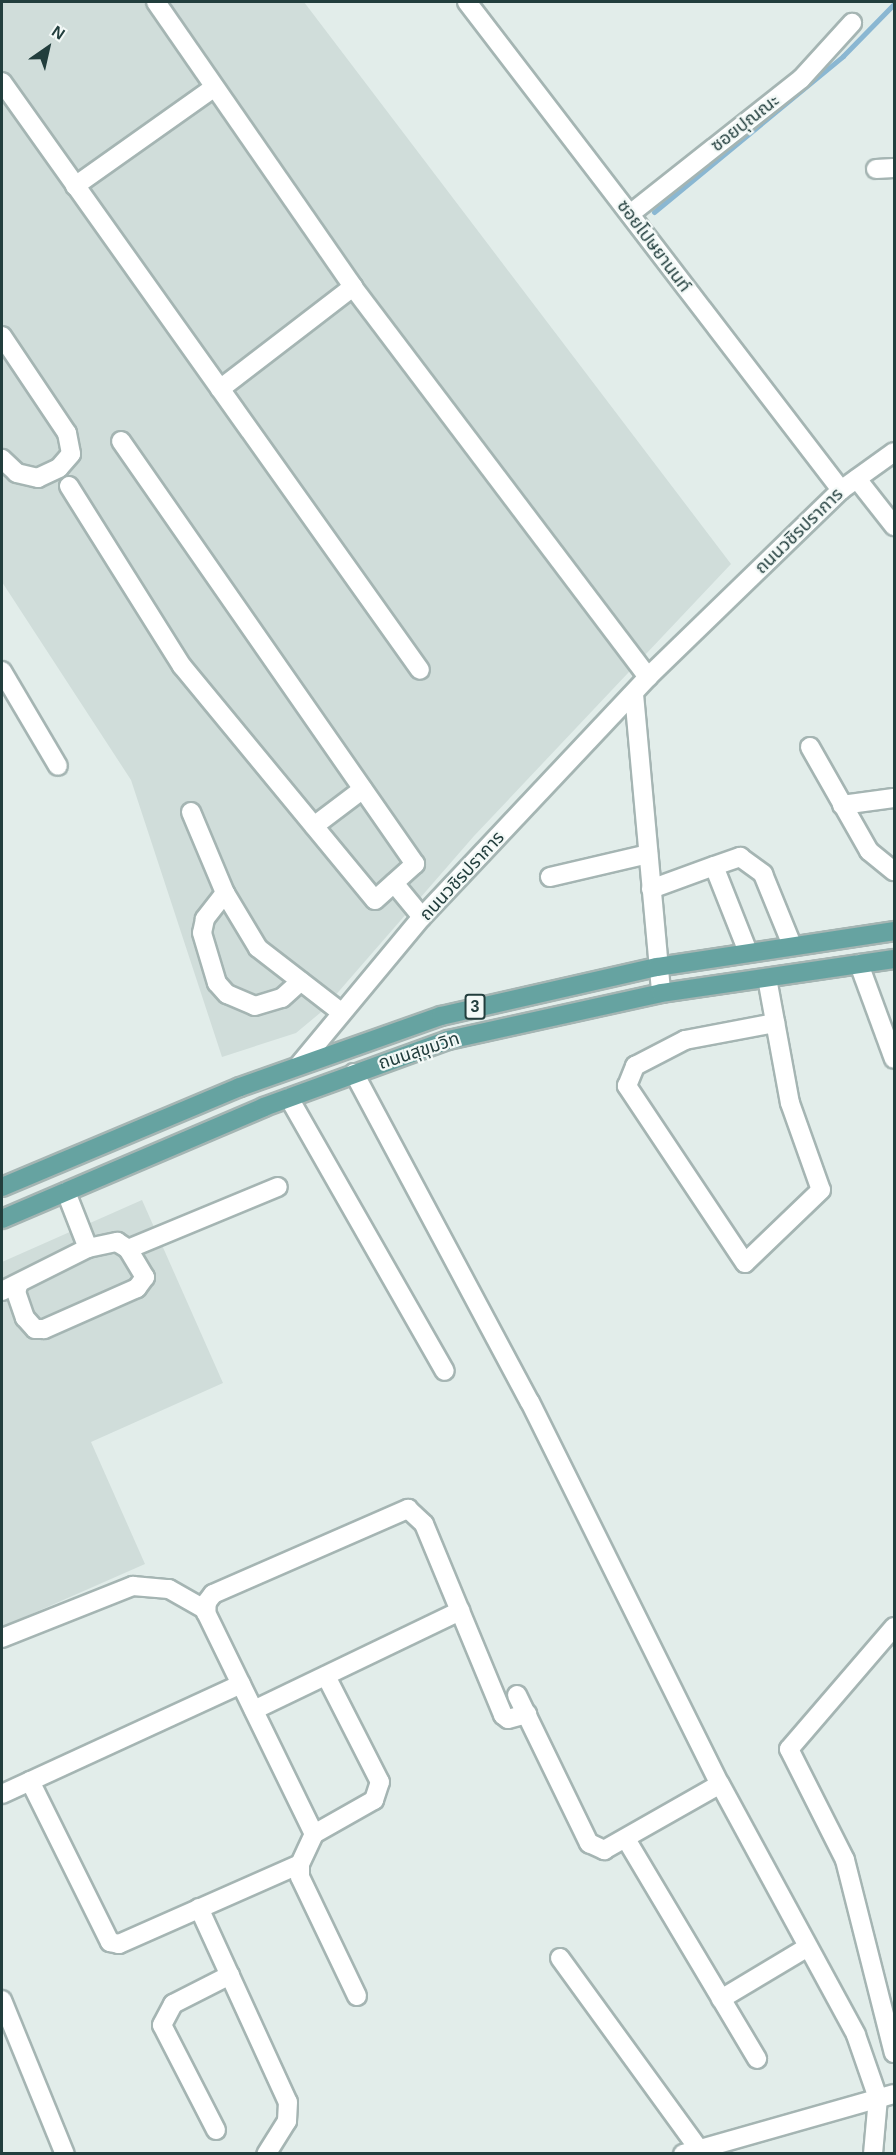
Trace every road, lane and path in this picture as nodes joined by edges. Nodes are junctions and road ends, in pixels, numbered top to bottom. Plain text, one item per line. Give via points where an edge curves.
1 (156, 2) edge
2 (467, 2) edge
3 (852, 23) dead end
4 (2, 82) edge
5 (215, 87) junction
6 (894, 168) edge
7 (876, 169) dead end
8 (75, 186) junction
9 (630, 214) junction
10 (353, 287) junction
11 (2, 336) edge
12 (220, 388) junction
13 (121, 441) dead end
14 (894, 452) edge
15 (2, 459) edge
16 (857, 479) junction
17 (69, 486) dead end
18 (841, 490) junction
19 (894, 526) edge
20 (420, 670) dead end
21 (2, 671) edge
22 (648, 677) junction
23 (634, 694) junction
24 (810, 747) dead end
25 (58, 766) dead end
26 (363, 789) junction
27 (894, 798) edge
28 (842, 805) junction
29 (192, 812) dead end
30 (314, 825) junction
31 (648, 854) junction
32 (714, 866) junction
33 (894, 871) edge
34 (550, 877) dead end
35 (394, 883) junction
36 (651, 889) junction
37 (225, 893) junction
38 (422, 917) junction
39 (894, 931) edge
40 (792, 945) junction
41 (748, 952) junction
42 (894, 959) edge
43 (859, 964) junction
44 (657, 967) junction
45 (766, 978) junction
46 (301, 981) junction
47 (660, 993) junction
48 (342, 1013) junction
49 (775, 1023) junction
50 (894, 1059) edge
51 (298, 1065) junction
52 (354, 1073) junction
53 (289, 1098) junction
54 (2, 1187) edge
55 (278, 1187) dead end
56 (66, 1192) junction
57 (2, 1219) edge
58 (88, 1248) junction
59 (128, 1249) junction
60 (19, 1283) junction
61 (2, 1291) edge
62 (444, 1371) dead end
63 (206, 1610) junction
64 (460, 1611) junction
65 (894, 1627) edge
66 (2, 1638) edge
67 (326, 1676) junction
68 (241, 1684) junction
69 (518, 1695) dead end
70 (254, 1710) junction
71 (527, 1714) junction
72 (30, 1781) junction
73 (720, 1784) junction
74 (2, 1794) edge
75 (315, 1834) junction
76 (626, 1839) junction
77 (300, 1864) junction
78 (200, 1908) junction
79 (808, 1947) junction
80 (560, 1958) dead end
81 (230, 1975) junction
82 (357, 1996) dead end
83 (721, 1999) junction
84 (2, 2001) edge
85 (894, 2053) edge
86 (757, 2059) dead end
87 (886, 2096) edge
88 (216, 2130) dead end
89 (737, 2146) edge
90 (690, 2151) edge
91 (65, 2154) edge
92 (266, 2154) edge
93 (873, 2154) edge

1 - 5 street
2 - 9 street, ซอยโปษยานนท์
3 - 9 street, ซอยปุณณะ via 801,79
4 - 8 street
5 - 8 street
5 - 10 street
6 - 7 street
8 - 12 street
9 - 18 street, ซอยโปษยานนท์
10 - 12 street
10 - 22 street
11 - 15 street via 67,433 71,454 60,468 38,478 16,473
12 - 20 street
13 - 26 street
14 - 16 street, ถนนวชิรปราการ
16 - 18 street, ถนนวชิรปราการ
16 - 19 street
17 - 30 street via 182,666
18 - 22 street, ถนนวชิรปราการ
21 - 25 street
22 - 23 street, ถนนวชิรปราการ
23 - 31 street
23 - 38 street, ถนนวชิรปราการ
24 - 28 street
26 - 30 street
26 - 35 street via 415,864
27 - 28 street
28 - 33 street via 869,851
29 - 37 street
30 - 35 street via 375,900
31 - 34 street
31 - 36 street
32 - 36 street
32 - 40 street via 740,857 757,864
32 - 41 street
35 - 38 street
36 - 44 street
37 - 46 street via 258,948
37 - 46 street via 205,919 202,933 217,983 227,994 255,1006 282,998
38 - 48 street, ถนนวชิรปราการ
39 - 40 main road, ถนนสุขุมวิท / 3
40 - 41 main road, ถนนสุขุมวิท / 3
41 - 44 main road, ถนนสุขุมวิท / 3
42 - 43 main road, ถนนสุขุมวิท / 3
43 - 45 main road, ถนนสุขุมวิท / 3
43 - 50 street
44 - 47 street
44 - 51 main road, ถนนสุขุมวิท / 3 via 452,1013
45 - 47 main road, ถนนสุขุมวิท / 3
45 - 49 street
46 - 48 street
47 - 52 main road, ถนนสุขุมวิท / 3 via 539,1016
48 - 51 street, ถนนวชิรปราการ
49 - 49 street via 685,1040 634,1066 627,1086 745,1263 821,1190 790,1103
51 - 54 main road, ถนนสุขุมวิท / 3
52 - 53 main road, ถนนสุขุมวิท / 3
52 - 73 street via 530,1402
53 - 56 main road, ถนนสุขุมวิท / 3
53 - 62 street
55 - 59 street
56 - 57 main road, ถนนสุขุมวิท / 3
56 - 58 street
58 - 59 street via 117,1242
58 - 60 street
59 - 60 street via 143,1269 141,1284 44,1329 35,1329 25,1318 16,1292
60 - 61 street
63 - 64 street via 213,1594 408,1509 419,1513
63 - 66 street via 169,1589 133,1586
63 - 68 street
64 - 67 street
64 - 71 street via 503,1715 508,1719
65 - 85 street via 789,1749 845,1860
67 - 70 street
67 - 75 street via 380,1782 374,1800
68 - 70 street
68 - 72 street
69 - 71 street
70 - 75 street
71 - 76 street via 590,1843 604,1850
72 - 74 street
72 - 78 street via 110,1942 119,1944
73 - 76 street
73 - 79 street
75 - 77 street
76 - 83 street
77 - 78 street
77 - 82 street via 300,1877
78 - 81 street
79 - 83 street
79 - 87 street
80 - 90 street
81 - 88 street via 173,2004 162,2025
81 - 92 street via 288,2102 288,2121
83 - 86 street
84 - 91 street
87 - 89 street
87 - 93 street
89 - 90 street

